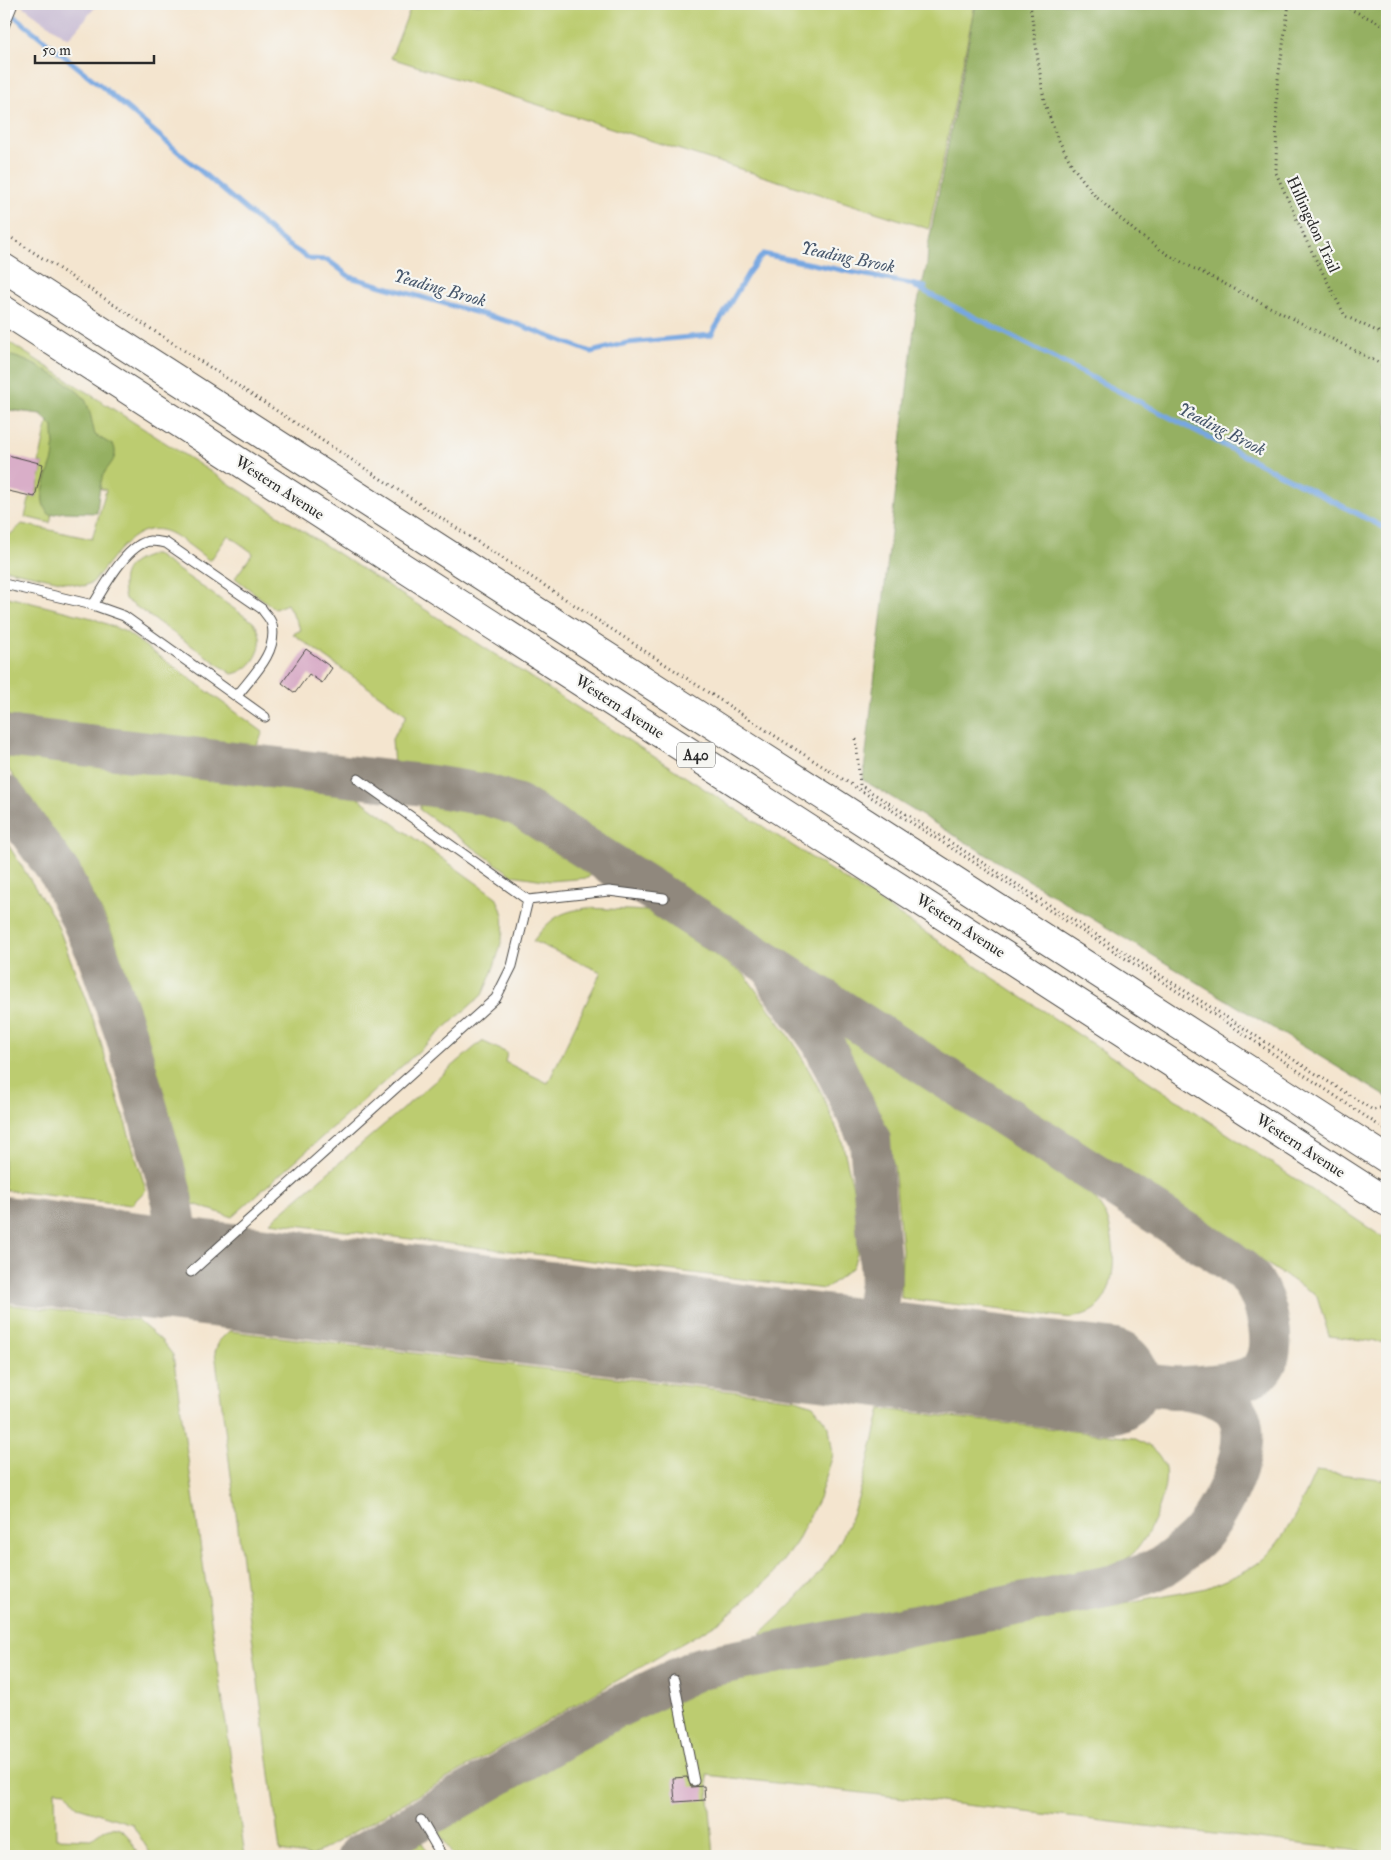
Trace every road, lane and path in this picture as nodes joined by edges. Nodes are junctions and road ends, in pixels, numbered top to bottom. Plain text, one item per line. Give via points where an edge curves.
1 (13, 4) edge
2 (1030, 4) edge
3 (1289, 4) edge
4 (1340, 4) edge
5 (4, 24) edge
6 (1387, 27) edge
7 (4, 233) edge
8 (4, 268) edge
9 (4, 310) edge
10 (1387, 336) edge
11 (1387, 367) edge
12 (4, 584) edge
13 (92, 604) junction
14 (237, 696) junction
15 (265, 717) dead end
16 (856, 739) dead end
17 (358, 779) dead end
18 (664, 898) dead end
19 (528, 900) junction
20 (1387, 1106) edge
21 (1387, 1132) edge
22 (1387, 1159) edge
23 (1387, 1202) edge
24 (191, 1272) dead end
25 (674, 1680) dead end
26 (694, 1781) dead end
27 (421, 1820) dead end
28 (442, 1856) edge

1 - 5 lane
2 - 11 path via 1044,101 1056,135 1094,196 1170,256
3 - 10 path, Hillingdon Trail via 1277,86 1276,173 1346,316
4 - 6 path
7 - 21 path via 789,745 1235,1028
8 - 22 highway, A40
9 - 23 highway, Western Avenue / A40
12 - 13 lane
13 - 14 lane via 124,616
13 - 14 lane via 126,555 149,541 166,542 262,609 272,623 269,653
14 - 15 lane
16 - 20 path via 860,785 1373,1110
17 - 19 lane
18 - 19 lane via 609,891
19 - 24 lane via 512,966 496,998
25 - 26 lane
27 - 28 lane

